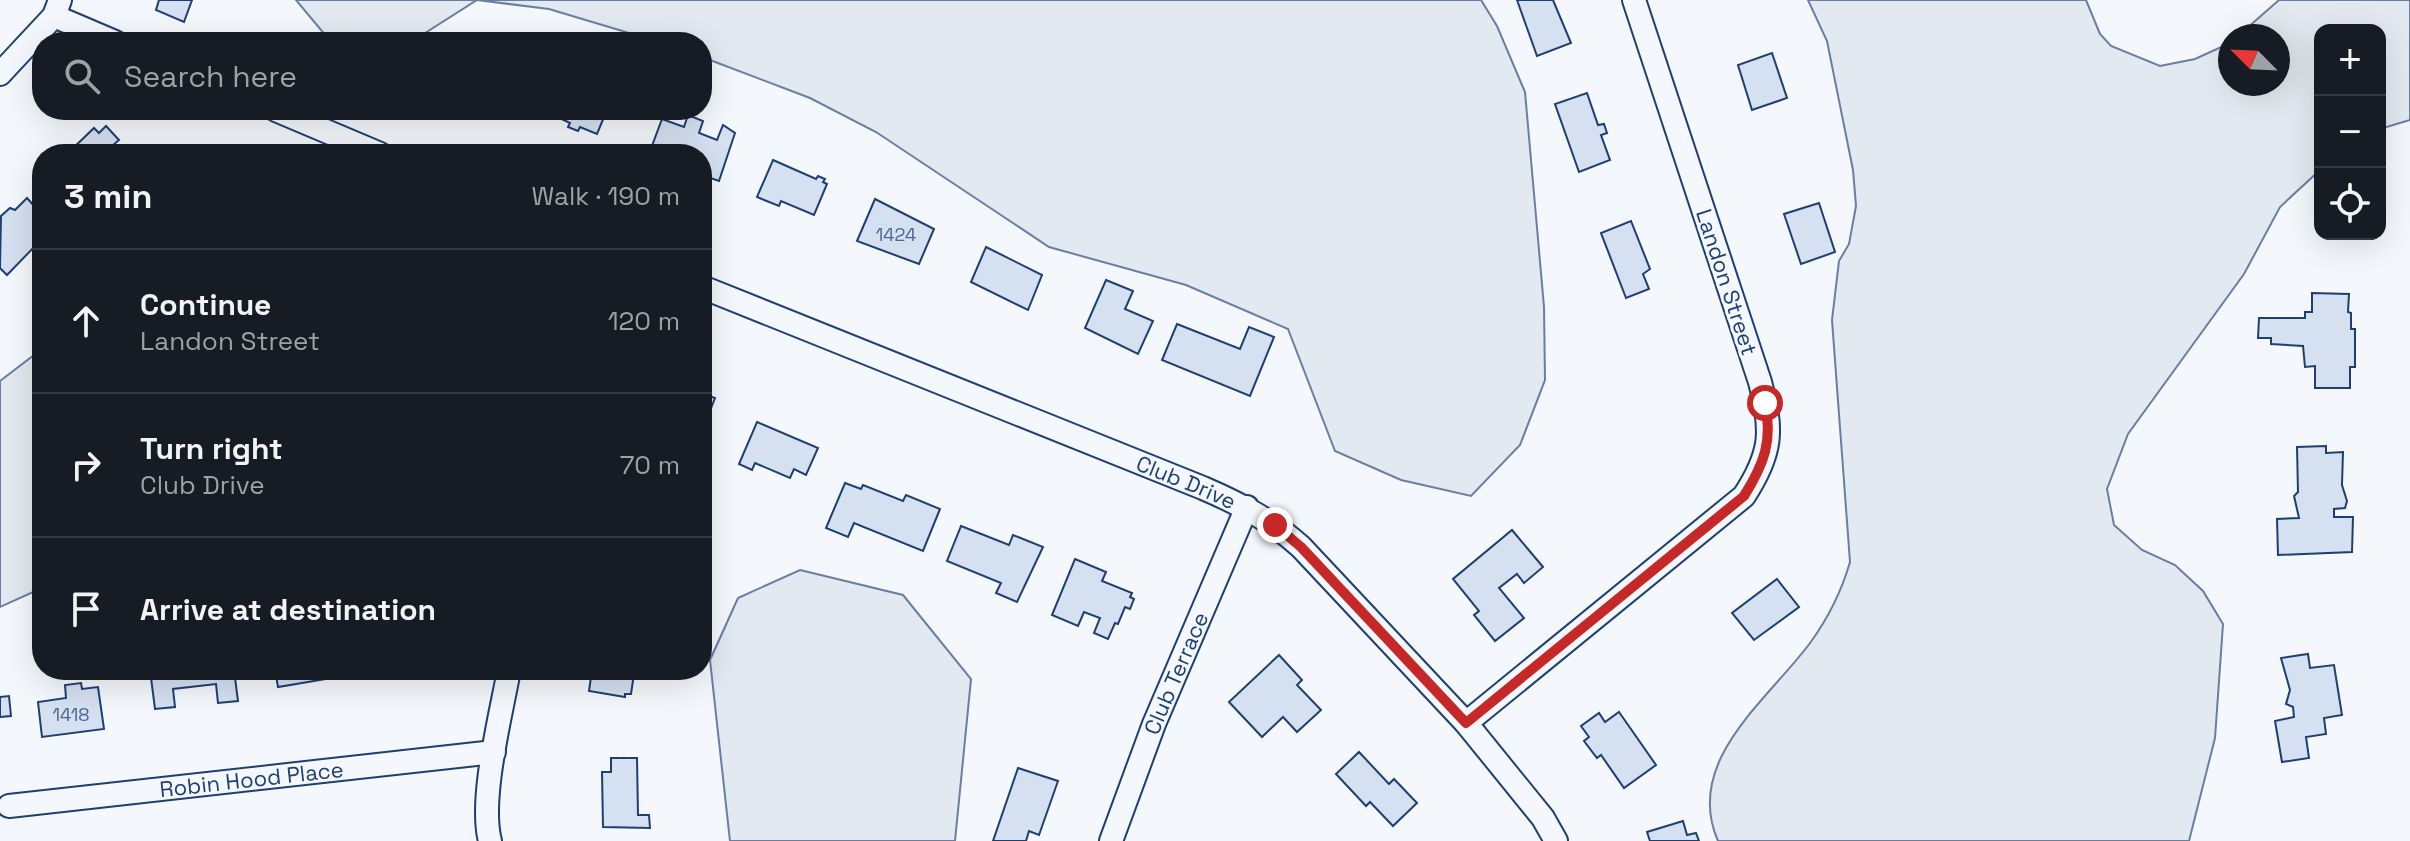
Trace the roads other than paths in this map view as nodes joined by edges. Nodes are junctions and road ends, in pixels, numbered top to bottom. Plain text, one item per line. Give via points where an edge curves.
1 (1634, 0) edge
2 (57, 8) edge
3 (36, 32) edge
4 (98, 32) edge
5 (32, 37) edge
6 (0, 74) edge
7 (300, 120) edge
8 (356, 144) edge
9 (712, 291) edge
10 (1247, 507) junction
11 (507, 680) edge
12 (1466, 723) junction
13 (494, 752) junction
14 (9, 806) dead end
15 (490, 841) edge
16 (1111, 841) edge
17 (1556, 841) edge

1 - 12 street, Landon Street via 1760,382 1770,425 1768,452 1744,496
2 - 3 street
2 - 4 street
5 - 6 street
7 - 8 street
9 - 10 street, Club Drive
10 - 12 street, Club Drive via 1301,547
10 - 16 street, Club Terrace via 1154,724
11 - 13 street
12 - 17 street, Club Drive
13 - 14 street, Robin Hood Place
13 - 15 street via 486,828

